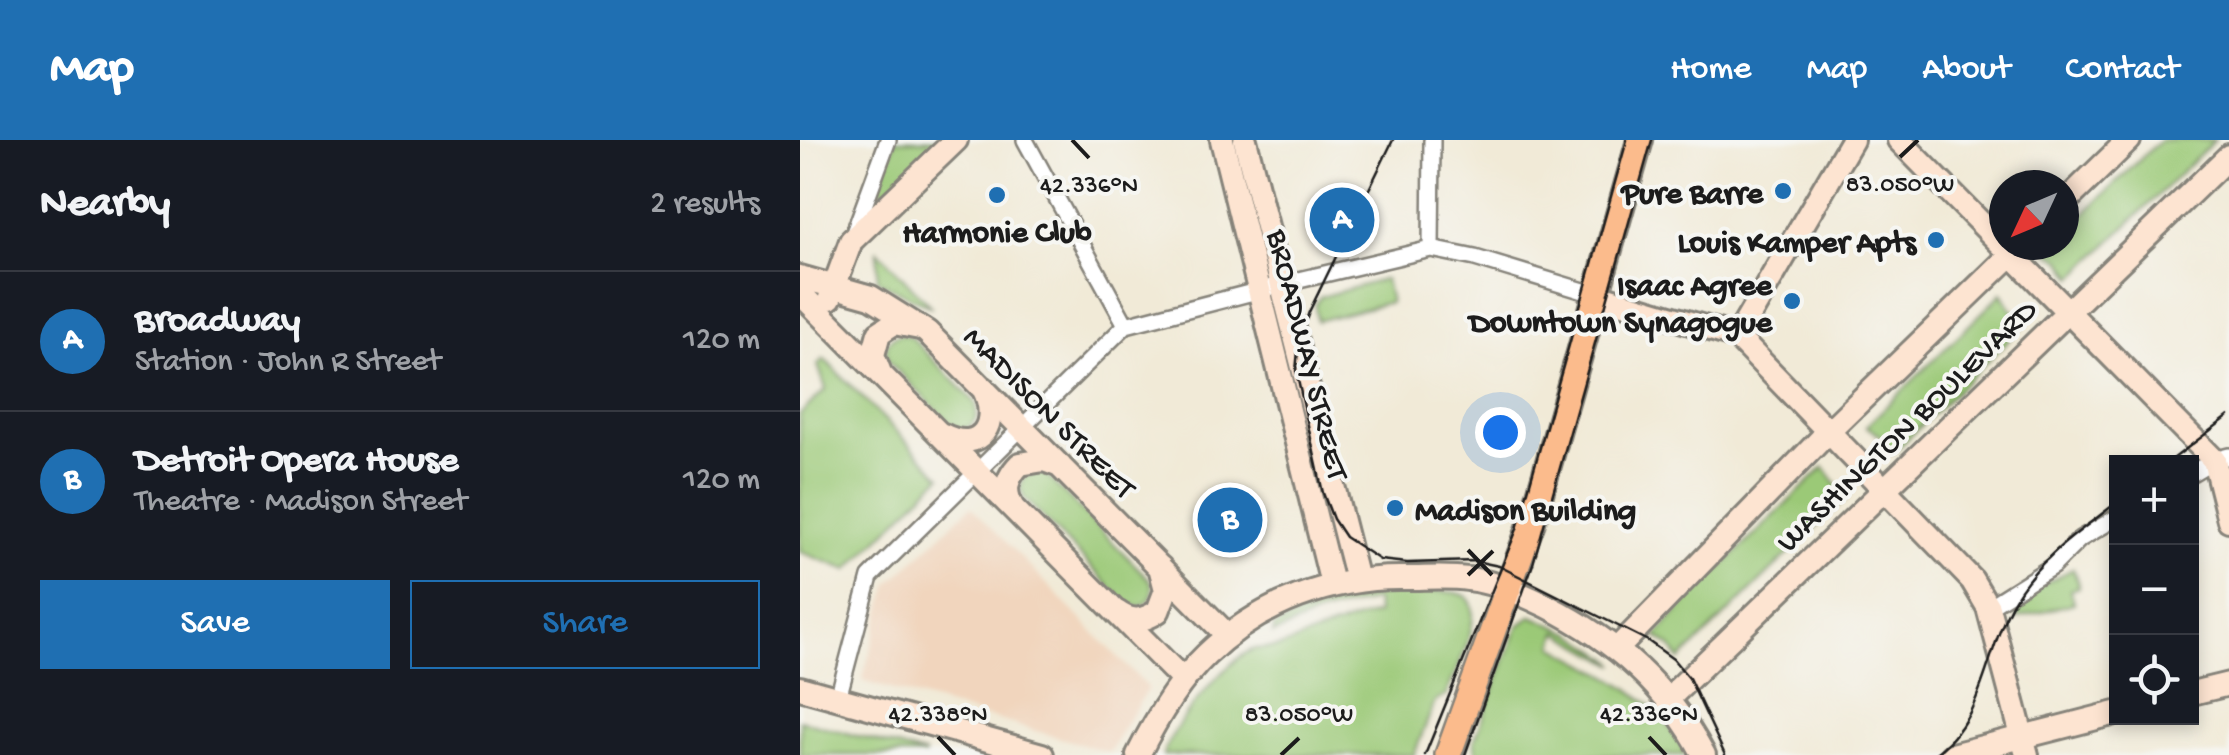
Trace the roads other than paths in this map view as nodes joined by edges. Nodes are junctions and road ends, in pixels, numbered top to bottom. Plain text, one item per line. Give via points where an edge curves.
1 (888, 140) edge
2 (956, 140) edge
3 (1025, 140) edge
4 (1222, 140) edge
5 (1245, 140) edge
6 (1432, 140) edge
7 (1640, 140) edge
8 (1852, 140) edge
9 (1898, 140) edge
10 (2130, 140) edge
11 (2229, 156) edge
12 (2079, 189) edge
13 (1989, 225) edge
14 (851, 241) junction
15 (1431, 250) junction
16 (2006, 260) edge
17 (2024, 260) edge
18 (800, 277) edge
19 (835, 284) junction
20 (1282, 284) junction
21 (1258, 290) junction
22 (800, 292) edge
23 (1597, 294) junction
24 (2068, 312) junction
25 (824, 316) junction
26 (1126, 325) junction
27 (927, 332) junction
28 (1737, 337) junction
29 (880, 373) junction
30 (981, 384) junction
31 (1022, 426) junction
32 (936, 430) junction
33 (1828, 432) junction
34 (2221, 458) edge
35 (1063, 468) junction
36 (977, 471) junction
37 (1884, 489) junction
38 (1014, 508) junction
39 (2229, 520) edge
40 (2109, 522) edge
41 (1160, 567) junction
42 (1357, 580) junction
43 (1332, 584) junction
44 (1510, 590) junction
45 (1988, 607) junction
46 (1114, 610) junction
47 (1228, 636) junction
48 (1617, 649) junction
49 (1184, 680) junction
50 (2229, 684) edge
51 (800, 688) edge
52 (2199, 691) edge
53 (838, 698) junction
54 (1669, 698) junction
55 (2109, 715) edge
56 (2024, 746) edge
57 (1042, 755) edge
58 (1138, 755) edge
59 (1448, 755) edge
60 (1704, 755) edge
61 (1952, 755) edge

1 - 14 street
2 - 14 street
3 - 26 street
4 - 21 street, BROADWAY STREET
5 - 20 street, BROADWAY STREET
6 - 15 street
7 - 23 main road
8 - 28 street
9 - 13 street
10 - 12 street
11 - 24 street, WASHINGTON BOULEVARD
14 - 19 street
15 - 20 street
15 - 23 street
16 - 33 street, WASHINGTON BOULEVARD
17 - 24 street
18 - 19 street, MADISON STREET
19 - 25 street
19 - 27 street, MADISON STREET
20 - 21 street
20 - 42 street, BROADWAY STREET
21 - 26 street
21 - 43 street, BROADWAY STREET
22 - 25 street
23 - 28 street
23 - 44 main road
24 - 34 street
24 - 37 street, WASHINGTON BOULEVARD
25 - 29 street
26 - 31 street
27 - 29 street via 908,323 886,327 874,345
27 - 30 street, MADISON STREET
28 - 33 street
29 - 32 street
30 - 31 street, MADISON STREET
30 - 32 street via 991,413 984,433 961,442
31 - 35 street, MADISON STREET
31 - 36 street
32 - 36 street
33 - 37 street
33 - 48 street, WASHINGTON BOULEVARD
34 - 39 street
35 - 38 street via 1044,460 1020,464 1007,484
35 - 41 street, MADISON STREET
36 - 38 street
36 - 53 street via 870,577
37 - 45 street via 1972,580
37 - 54 street, WASHINGTON BOULEVARD
38 - 46 street
40 - 45 street
41 - 46 street via 1166,590 1158,610 1141,620
41 - 47 street, MADISON STREET
42 - 43 street
42 - 44 street via 1468,579
43 - 47 street via 1288,600
44 - 48 street
44 - 59 main road
45 - 56 street
46 - 49 street
47 - 49 street
48 - 54 street
49 - 58 street
50 - 52 street
51 - 53 street
53 - 57 street
54 - 60 street
55 - 56 street
56 - 61 street

